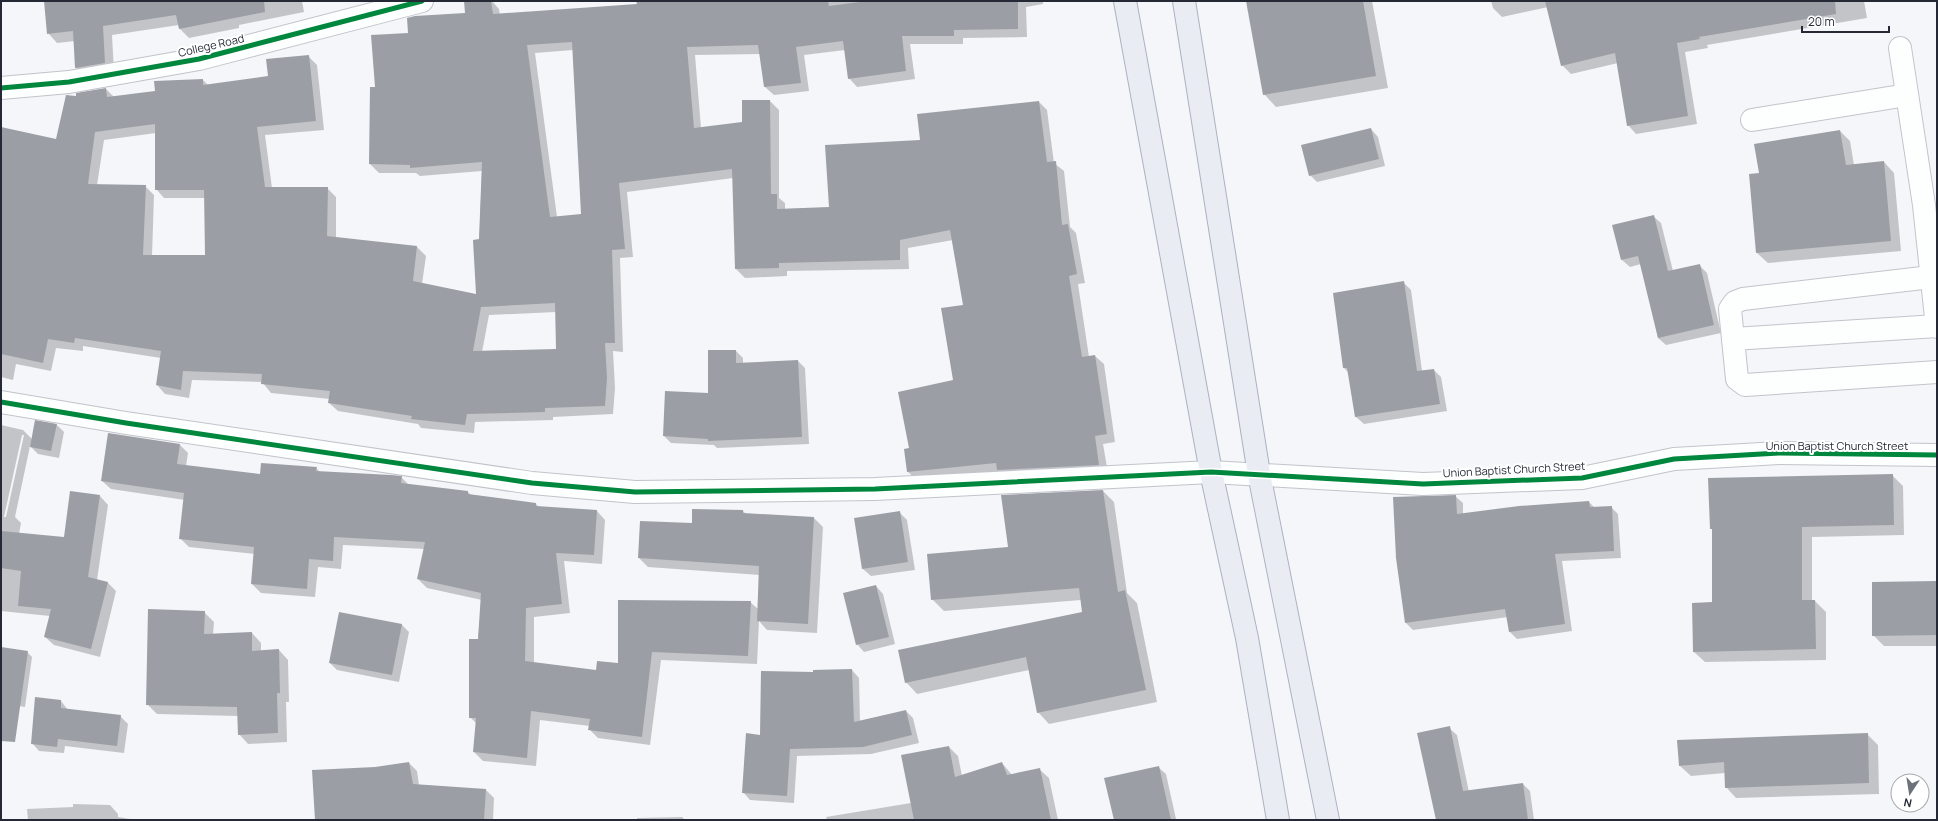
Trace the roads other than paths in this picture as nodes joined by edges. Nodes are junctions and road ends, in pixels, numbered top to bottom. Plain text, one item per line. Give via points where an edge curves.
1 (422, 1) edge
2 (1125, 1) edge
3 (1184, 1) edge
4 (1900, 48) dead end
5 (1, 88) edge
6 (1907, 95) junction
7 (1752, 120) dead end
8 (1931, 277) junction
9 (1937, 326) edge
10 (1733, 339) junction
11 (1937, 372) edge
12 (1, 402) edge
13 (1937, 455) edge
14 (1211, 472) junction
15 (1259, 474) junction
16 (1278, 820) edge
17 (1328, 820) edge

1 - 5 street, College Road via 198,59 69,82
2 - 14 main road
3 - 15 main road
4 - 6 street
6 - 7 street
6 - 8 street via 1924,205
8 - 9 street
8 - 10 street via 1743,299 1735,302 1730,309
9 - 10 street
10 - 11 street via 1737,379 1745,385
12 - 14 street, Union Baptist Church Street via 532,483 635,492 875,489
13 - 15 street, Union Baptist Church Street via 1771,453 1674,459 1582,478 1431,483
14 - 15 street, Union Baptist Church Street
14 - 16 main road via 1247,638
15 - 17 main road

